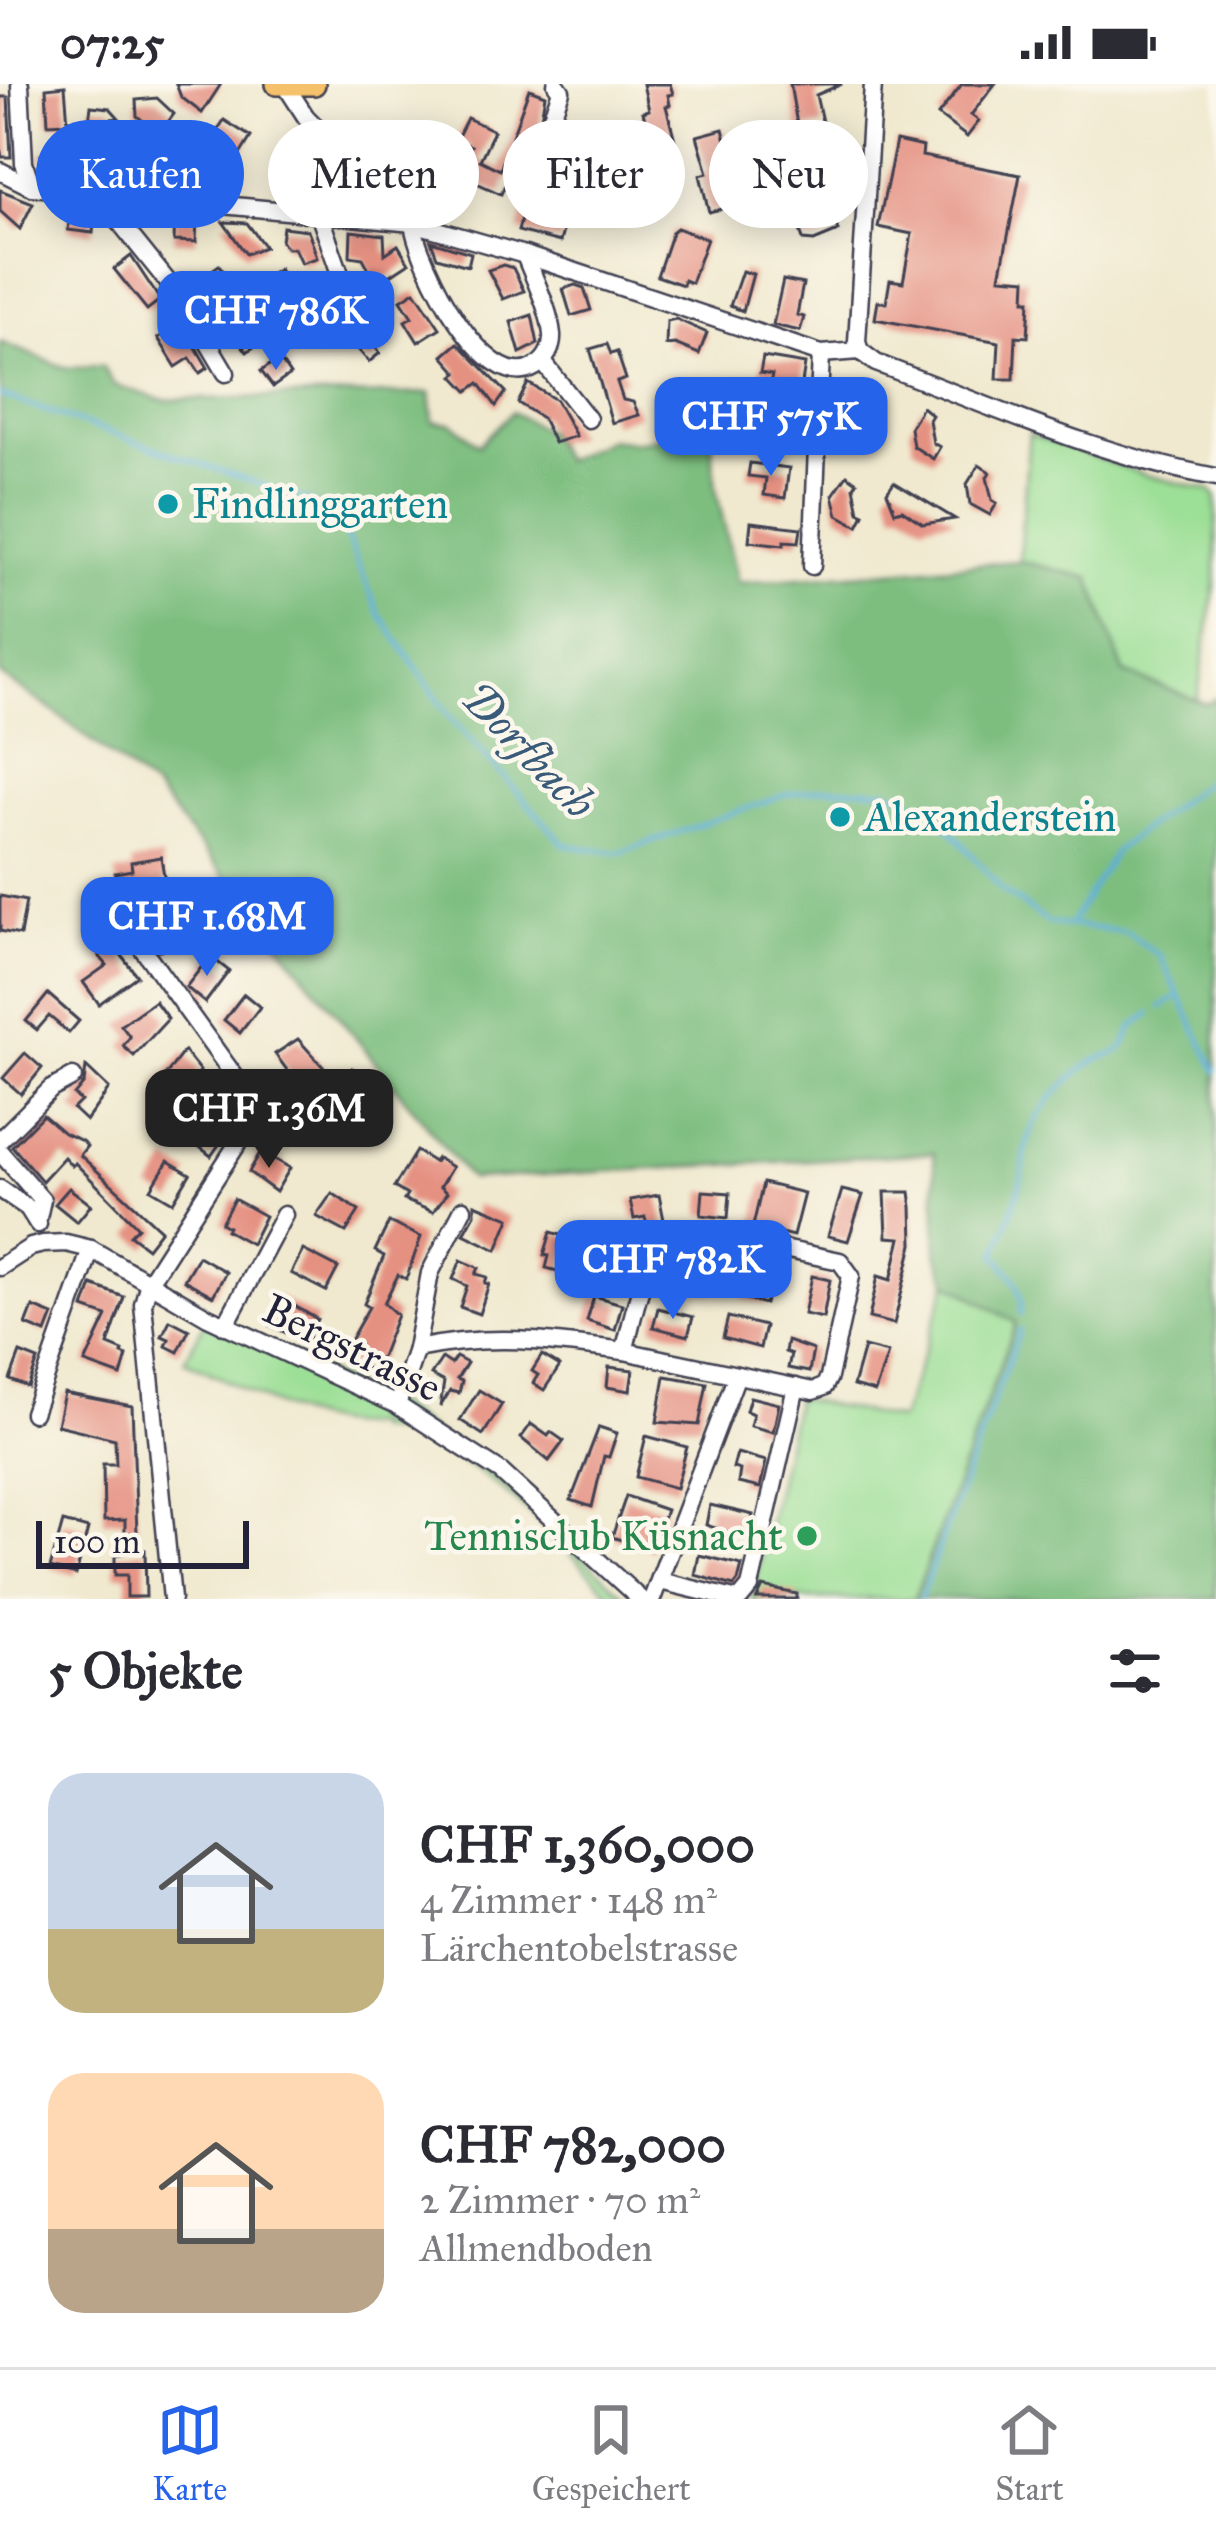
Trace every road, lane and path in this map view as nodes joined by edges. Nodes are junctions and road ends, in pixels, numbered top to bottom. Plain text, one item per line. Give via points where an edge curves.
1 (20, 84) edge
2 (314, 84) edge
3 (556, 84) edge
4 (872, 84) edge
5 (281, 85) edge
6 (551, 118) dead end
7 (309, 120) edge
8 (0, 171) edge
9 (32, 187) junction
10 (36, 187) edge
11 (124, 228) edge
12 (324, 228) edge
13 (414, 228) edge
14 (431, 228) edge
15 (525, 254) junction
16 (351, 305) dead end
17 (860, 351) junction
18 (821, 354) junction
19 (543, 362) junction
20 (226, 373) dead end
21 (588, 419) dead end
22 (1216, 477) edge
23 (812, 566) dead end
24 (116, 911) dead end
25 (73, 1078) dead end
26 (0, 1140) edge
27 (0, 1152) edge
28 (15, 1167) junction
29 (0, 1187) edge
30 (463, 1209) dead end
31 (284, 1215) dead end
32 (38, 1222) junction
33 (43, 1244) junction
34 (91, 1249) junction
35 (0, 1267) edge
36 (148, 1282) junction
37 (225, 1326) junction
38 (416, 1349) junction
39 (624, 1351) junction
40 (737, 1375) junction
41 (796, 1387) junction
42 (398, 1405) junction
43 (33, 1413) dead end
44 (660, 1581) junction
45 (172, 1599) edge
46 (640, 1599) edge
47 (652, 1599) edge
48 (737, 1599) edge

1 - 9 street
2 - 5 main road
3 - 6 street
4 - 17 street
5 - 7 street
8 - 9 street
9 - 10 street
11 - 20 street via 184,302
12 - 16 street
13 - 19 street via 438,295 471,338 510,370
14 - 15 street
15 - 18 street
15 - 19 street via 552,333
17 - 18 street
17 - 22 street via 1029,421
18 - 23 street
19 - 21 street
24 - 36 street via 256,1106
25 - 26 street
27 - 28 street
28 - 29 street
28 - 32 street via 42,1200
29 - 32 street
30 - 38 street via 430,1274
31 - 37 street
32 - 33 street
33 - 34 street, Bergstrasse
33 - 35 street
34 - 36 street, Bergstrasse
34 - 43 street
36 - 37 street, Bergstrasse
36 - 45 street via 143,1304
37 - 42 street, Bergstrasse
38 - 39 street via 515,1337
38 - 42 street
39 - 40 street
39 - 41 street via 651,1263 679,1240 727,1238 840,1261 851,1276 830,1377 813,1391
40 - 41 street
40 - 44 street
41 - 48 street via 750,1587
42 - 46 street, Bergstrasse via 501,1472
44 - 47 street
44 - 48 street

